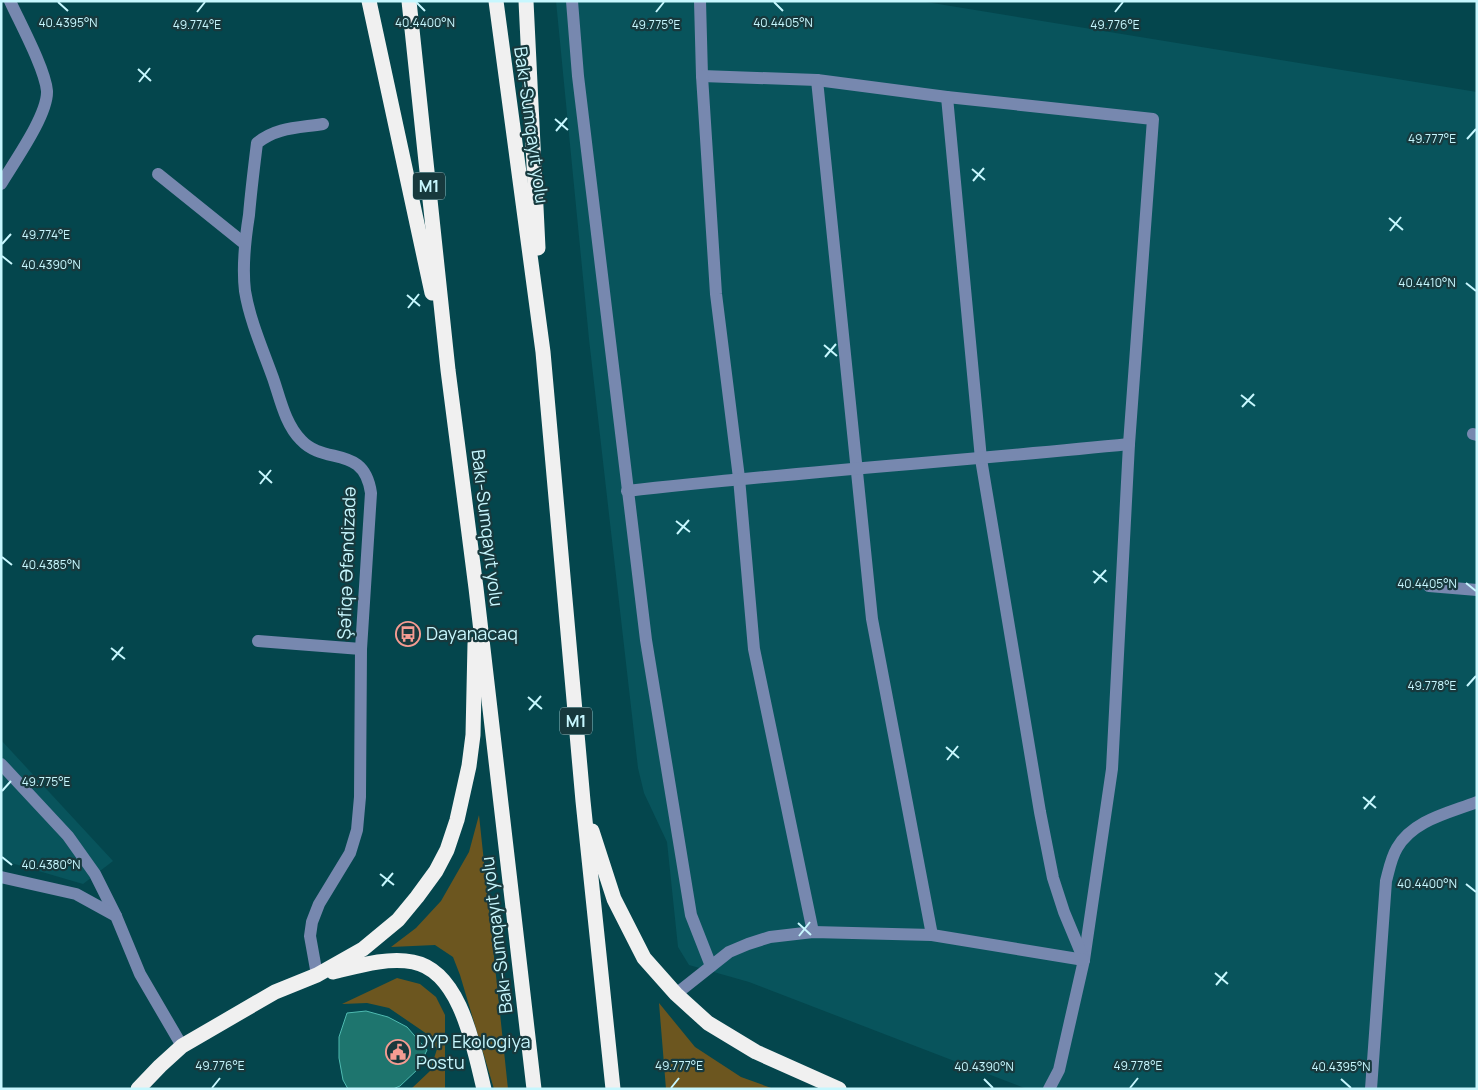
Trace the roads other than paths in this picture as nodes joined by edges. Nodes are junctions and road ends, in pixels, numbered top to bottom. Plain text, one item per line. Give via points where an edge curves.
1 (10, 1) edge
2 (368, 1) edge
3 (409, 1) edge
4 (496, 1) edge
5 (526, 1) edge
6 (572, 1) edge
7 (700, 1) edge
8 (702, 76) junction
9 (817, 80) junction
10 (947, 97) junction
11 (323, 124) dead end
12 (158, 174) dead end
13 (1, 184) edge
14 (245, 244) junction
15 (543, 352) junction
16 (448, 370) junction
17 (1128, 444) junction
18 (981, 459) junction
19 (856, 469) junction
20 (739, 478) junction
21 (628, 491) junction
22 (1429, 586) dead end
23 (476, 588) junction
24 (1477, 590) edge
25 (258, 641) dead end
26 (361, 649) junction
27 (1, 764) edge
28 (583, 801) junction
29 (1477, 802) edge
30 (1, 877) edge
31 (116, 916) junction
32 (813, 932) junction
33 (932, 935) junction
34 (1084, 960) junction
35 (711, 966) junction
36 (317, 976) junction
37 (676, 994) junction
38 (182, 1046) junction
39 (138, 1089) edge
40 (484, 1089) edge
41 (534, 1089) edge
42 (613, 1089) edge
43 (840, 1089) edge
44 (1049, 1089) edge
45 (1371, 1089) edge

1 - 13 street via 42,73 47,92 42,114
2 - 16 highway
3 - 16 highway, Bakı-Sumqayıt yolu / M1
4 - 15 highway, Bakı-Sumqayıt yolu / M1
5 - 15 highway
6 - 21 street
7 - 8 street
8 - 9 street
8 - 20 street via 716,294
9 - 10 street
9 - 19 street
10 - 17 street via 1154,119
10 - 18 street
11 - 14 street, Şəfiqə Əfəndizadə via 284,129 268,134 257,143
12 - 14 street
14 - 26 street, Şəfiqə Əfəndizadə via 245,291 286,416 301,440 311,448 352,461 364,469 369,479 371,493
15 - 28 highway, Bakı-Sumqayıt yolu / M1
16 - 23 highway, Bakı-Sumqayıt yolu / M1
17 - 18 street
17 - 34 street via 1112,769
18 - 19 street
18 - 34 street via 1053,878
19 - 20 street
19 - 33 street via 872,619
20 - 21 street
20 - 32 street via 754,649
21 - 35 street via 646,640 689,906
22 - 24 street
23 - 36 highway via 470,766 447,850 436,871 398,920 363,949
23 - 41 highway, Bakı-Sumqayıt yolu / M1
25 - 26 street
26 - 36 street, Şəfiqə Əfəndizadə via 357,830 350,853 319,904 312,922 310,936
27 - 31 street via 68,836 95,874
28 - 37 highway via 614,899 644,958
28 - 42 highway, Bakı-Sumqayıt yolu / M1
29 - 45 street via 1419,824 1405,836 1394,855 1386,881
30 - 31 street via 76,894
31 - 38 street via 140,974
32 - 33 street
32 - 35 street via 770,937 748,944 729,952
33 - 34 street
34 - 44 street via 1058,1070
35 - 37 street
36 - 38 highway via 276,992
36 - 40 highway via 394,961 414,962 433,971 446,982 456,998
37 - 43 highway via 708,1023 756,1052
38 - 39 highway

